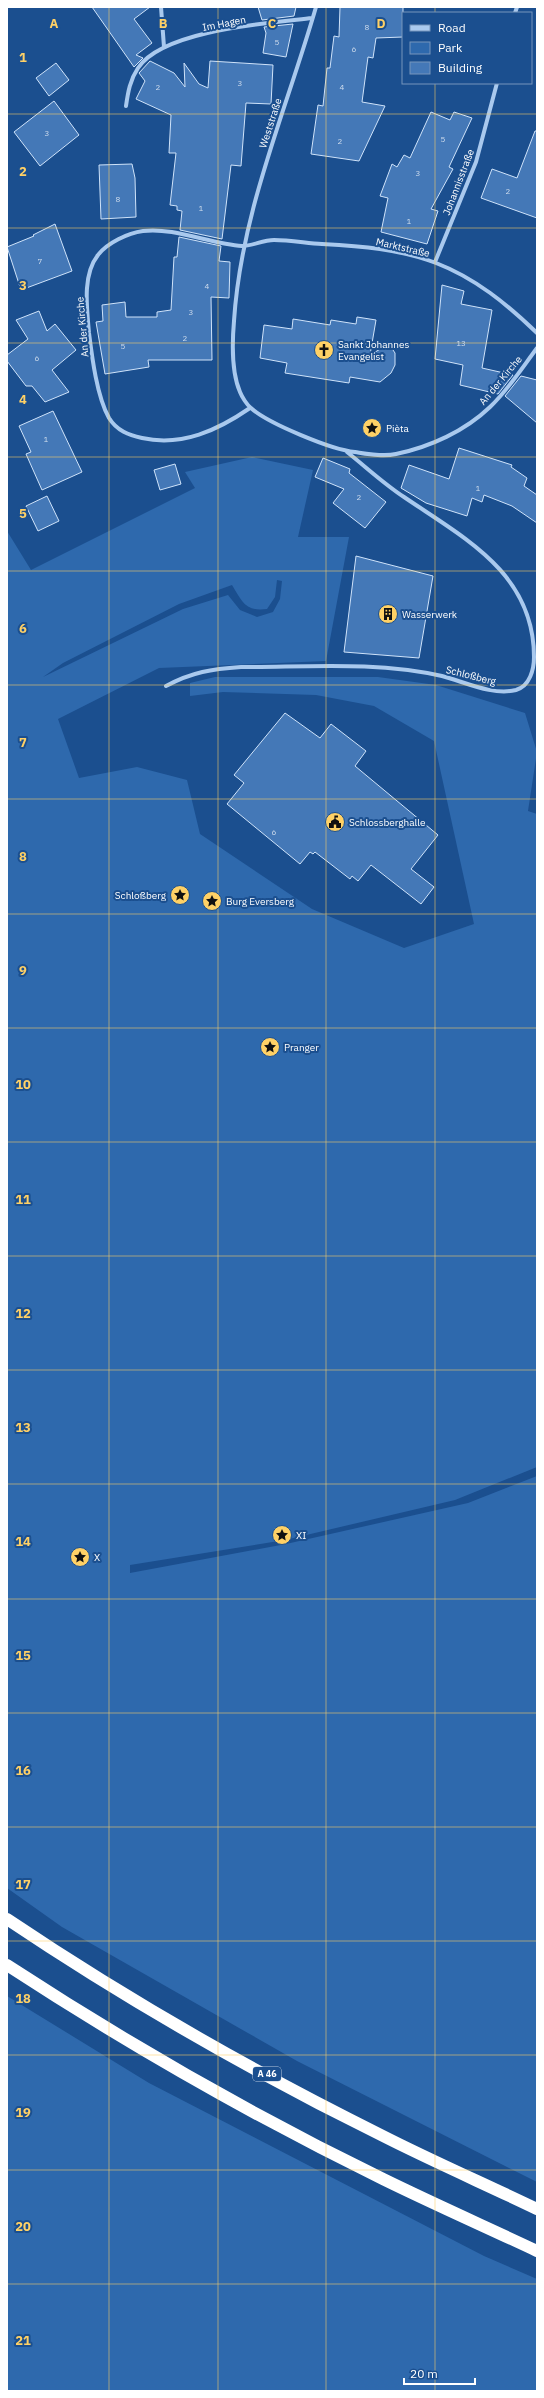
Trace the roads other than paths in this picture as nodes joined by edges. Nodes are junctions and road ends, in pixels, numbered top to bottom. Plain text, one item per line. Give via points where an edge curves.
1 (161, 7) edge
2 (316, 7) edge
3 (312, 18) junction
4 (164, 47) junction
5 (497, 84) edge
6 (126, 106) dead end
7 (244, 246) junction
8 (436, 262) junction
9 (537, 333) edge
10 (537, 348) edge
11 (250, 408) junction
12 (346, 451) junction
13 (166, 686) dead end
14 (7, 1919) edge
15 (7, 1965) edge
16 (537, 2209) edge
17 (537, 2251) edge

1 - 4 street
2 - 3 street, Weststraße
3 - 4 street, Im Hagen via 219,31
3 - 7 street, Weststraße via 264,168
4 - 6 street, Im Hagen via 138,67
5 - 8 street, Johannisstraße via 476,162
7 - 8 street, Marktstraße via 274,240 357,246
7 - 11 street via 236,290 233,352 240,393
7 - 11 street, An der Kirche via 143,231 118,239 98,254 92,266 87,291 95,374 109,418 120,431 130,436 173,441 212,430
8 - 9 street, Marktstraße via 485,288
10 - 12 street, An der Kirche via 491,406 459,430 434,442 396,454
11 - 12 street, An der Kirche via 299,434
12 - 13 street, Schloßberg via 403,496 479,547 510,580 531,628 534,666 527,682 518,689 506,691 391,668 241,667 188,675
14 - 16 highway, A 46 via 51,1949 213,2046 380,2135
15 - 17 highway via 60,2000 219,2093 383,2179

